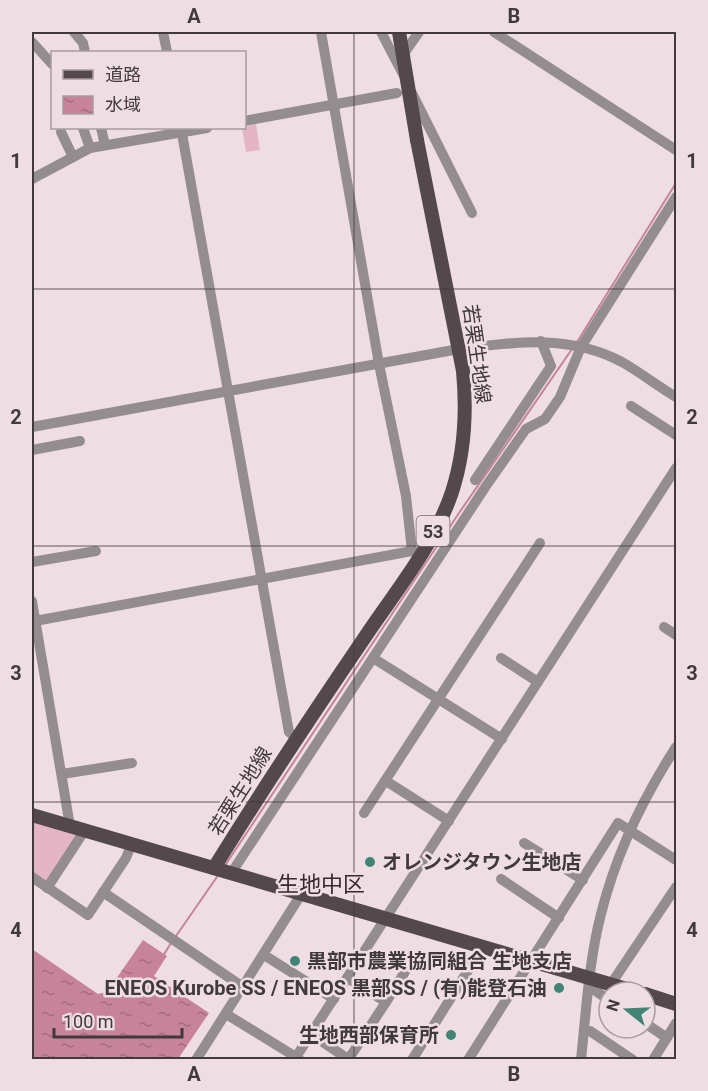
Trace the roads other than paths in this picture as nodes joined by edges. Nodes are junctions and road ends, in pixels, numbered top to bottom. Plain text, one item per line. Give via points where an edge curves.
1 (74, 32) edge
2 (163, 32) edge
3 (321, 32) edge
4 (381, 32) edge
5 (399, 32) edge
6 (419, 32) edge
7 (494, 32) edge
8 (32, 42) edge
9 (84, 51) edge
10 (167, 51) edge
11 (51, 63) edge
12 (397, 63) junction
13 (397, 93) dead end
14 (335, 105) junction
15 (246, 121) edge
16 (84, 129) edge
17 (101, 129) edge
18 (181, 130) edge
19 (61, 132) dead end
20 (105, 146) junction
21 (90, 148) junction
22 (676, 150) edge
23 (73, 157) junction
24 (32, 179) edge
25 (676, 197) edge
26 (472, 213) dead end
27 (541, 341) junction
28 (581, 347) junction
29 (459, 349) junction
30 (379, 364) junction
31 (227, 390) junction
32 (676, 397) edge
33 (631, 406) dead end
34 (32, 427) edge
35 (676, 435) edge
36 (81, 441) dead end
37 (32, 450) edge
38 (676, 468) edge
39 (458, 470) junction
40 (475, 480) junction
41 (486, 486) junction
42 (540, 543) dead end
43 (96, 551) dead end
44 (417, 552) junction
45 (32, 562) edge
46 (262, 579) junction
47 (32, 601) edge
48 (35, 621) junction
49 (664, 627) dead end
50 (676, 635) edge
51 (373, 658) junction
52 (501, 658) dead end
53 (37, 664) edge
54 (538, 682) junction
55 (439, 700) junction
56 (296, 738) junction
57 (502, 739) junction
58 (676, 748) edge
59 (132, 764) dead end
60 (62, 774) junction
61 (386, 781) junction
62 (364, 813) dead end
63 (32, 815) edge
64 (449, 821) junction
65 (70, 826) junction
66 (85, 830) junction
67 (629, 830) junction
68 (132, 843) junction
69 (524, 843) dead end
70 (676, 860) edge
71 (214, 868) junction
72 (232, 872) junction
73 (32, 877) edge
74 (501, 879) dead end
75 (583, 880) junction
76 (676, 886) edge
77 (47, 888) junction
78 (103, 892) junction
79 (302, 893) junction
80 (386, 918) junction
81 (560, 918) junction
82 (482, 948) junction
83 (264, 955) junction
84 (532, 962) junction
85 (406, 970) dead end
86 (348, 978) junction
87 (614, 980) edge
88 (590, 983) junction
89 (597, 983) edge
90 (243, 987) junction
91 (597, 989) edge
92 (657, 998) edge
93 (334, 999) junction
94 (386, 1002) junction
95 (676, 1004) edge
96 (226, 1014) junction
97 (676, 1023) edge
98 (584, 1031) junction
99 (657, 1031) edge
100 (311, 1034) junction
101 (667, 1038) junction
102 (196, 1059) edge
103 (297, 1059) edge
104 (348, 1059) edge
105 (412, 1059) edge
106 (468, 1059) edge
107 (581, 1059) edge
108 (633, 1059) edge
109 (653, 1059) edge

1 - 9 street
2 - 10 street
3 - 14 street
4 - 12 street
5 - 29 main road, 若栗生地線 / 53, bridge
6 - 12 street
7 - 22 street
8 - 11 street
12 - 26 street
13 - 14 street
14 - 15 street
14 - 30 street
16 - 21 street
17 - 20 street
18 - 20 street
18 - 31 street
19 - 23 street
20 - 21 street
21 - 23 street
23 - 24 street
25 - 28 street
27 - 28 street
27 - 29 street
27 - 40 street via 551,366
28 - 32 street via 620,361
28 - 41 street via 560,397 545,419 526,429
29 - 30 street
29 - 39 main road, 若栗生地線 / 53 via 467,410
30 - 31 street
30 - 44 street
31 - 34 street
31 - 46 street
33 - 35 street
36 - 37 street
38 - 54 street
39 - 40 street
39 - 44 main road, 若栗生地線 / 53 via 443,515
40 - 41 street
41 - 51 street
42 - 55 street
43 - 45 street
44 - 46 street
44 - 56 main road, 若栗生地線 / 53
46 - 48 street
46 - 56 street via 289,732
47 - 48 street
48 - 53 street
49 - 50 street
51 - 55 street
51 - 72 street
52 - 54 street
53 - 60 street
54 - 57 street
55 - 57 street
55 - 61 street
56 - 71 main road, 若栗生地線 / 53
57 - 64 street
58 - 67 street
59 - 60 street
60 - 65 street
61 - 62 street
61 - 64 street
63 - 65 main road
64 - 80 street
65 - 66 main road
66 - 68 main road
66 - 77 street
67 - 70 street
67 - 75 street via 618,823
67 - 88 street via 600,915
68 - 71 main road
68 - 78 street
69 - 75 street
71 - 72 main road
72 - 79 main road
73 - 77 street
74 - 81 street
75 - 81 street
76 - 87 street
77 - 78 street via 88,915
78 - 90 street
79 - 80 main road
79 - 83 street
80 - 82 main road
80 - 86 street
81 - 84 street
82 - 84 main road
82 - 105 street
83 - 90 street
83 - 93 street
84 - 88 main road
84 - 106 street
85 - 94 street
86 - 93 street
86 - 94 street
88 - 89 main road
88 - 91 street
88 - 98 street
90 - 96 street
92 - 95 main road
93 - 100 street
94 - 104 street
96 - 102 street
96 - 103 street
97 - 101 street
98 - 107 street
98 - 108 street
99 - 101 street
100 - 103 street
100 - 104 street
101 - 109 street

